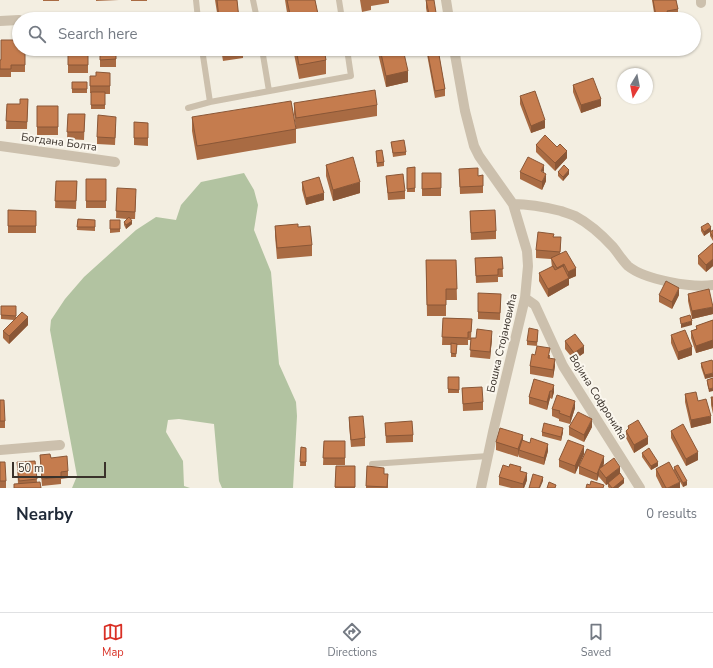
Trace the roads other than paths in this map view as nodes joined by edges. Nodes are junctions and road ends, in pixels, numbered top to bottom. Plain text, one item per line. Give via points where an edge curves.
1 (196, 0) edge
2 (253, 0) edge
3 (339, 0) edge
4 (446, 0) edge
5 (197, 12) edge
6 (256, 12) edge
7 (341, 12) edge
8 (448, 12) edge
9 (0, 20) edge
10 (12, 20) edge
11 (203, 56) edge
12 (263, 56) edge
13 (347, 56) edge
14 (455, 56) edge
15 (269, 91) junction
16 (210, 102) junction
17 (188, 108) dead end
18 (0, 146) edge
19 (115, 162) dead end
20 (513, 204) junction
21 (713, 285) edge
22 (525, 298) junction
23 (60, 446) dead end
24 (0, 450) edge
25 (488, 456) junction
26 (372, 464) dead end
27 (481, 488) edge
28 (640, 488) edge

1 - 5 lane
2 - 6 lane
3 - 7 lane
4 - 8 street
9 - 10 street
11 - 16 lane
12 - 15 lane
13 - 15 lane via 351,76
14 - 20 street, Бошка Стојановића via 474,146
15 - 16 lane
16 - 17 lane
18 - 19 street, Богдана Болта
20 - 21 street via 530,204 574,215 595,229 636,271 655,278 695,286
20 - 22 street, Бошка Стојановића via 527,251
22 - 25 street, Бошка Стојановића
22 - 28 street, Војина Софронића via 535,305 563,366
23 - 24 street
25 - 26 lane
25 - 27 street, Бошка Стојановића

